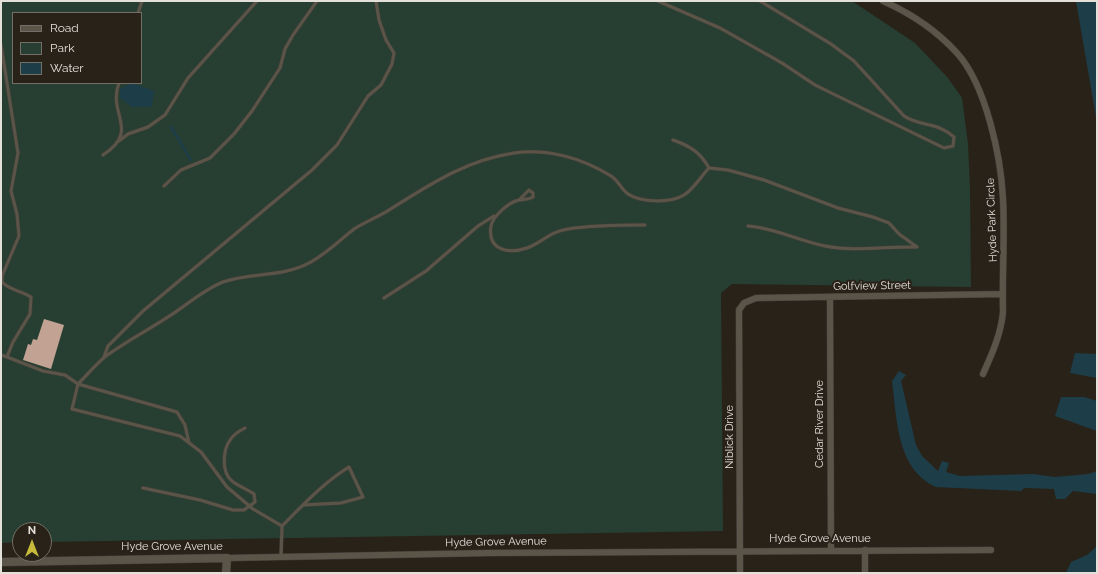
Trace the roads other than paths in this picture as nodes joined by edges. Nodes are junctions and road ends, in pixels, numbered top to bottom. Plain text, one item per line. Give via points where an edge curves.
1 (142, 1) edge
2 (257, 1) edge
3 (317, 1) edge
4 (376, 1) edge
5 (658, 1) edge
6 (760, 1) edge
7 (883, 1) edge
8 (138, 12) edge
9 (1, 45) edge
10 (118, 84) edge
11 (674, 140) dead end
12 (119, 141) junction
13 (103, 155) dead end
14 (709, 168) junction
15 (164, 186) dead end
16 (518, 200) junction
17 (496, 215) junction
18 (645, 225) dead end
19 (748, 226) dead end
20 (1003, 294) junction
21 (830, 297) junction
22 (384, 298) dead end
23 (744, 303) joint
24 (1, 355) edge
25 (7, 357) junction
26 (104, 357) junction
27 (983, 374) dead end
28 (78, 384) junction
29 (245, 428) dead end
30 (189, 443) junction
31 (143, 488) dead end
32 (303, 505) junction
33 (250, 506) junction
34 (282, 526) junction
35 (740, 550) junction
36 (831, 550) junction
37 (865, 550) junction
38 (991, 550) dead end
39 (281, 556) junction
40 (227, 558) junction
41 (1, 562) edge
42 (226, 573) edge
43 (740, 573) edge
44 (865, 573) edge

1 - 8 lane
2 - 12 lane via 188,78 165,115 148,127 128,134
3 - 15 lane via 285,49 280,68 234,134 210,158 181,170
4 - 26 lane via 379,20 394,53 392,64 381,84 368,96 337,145 312,170 143,311 108,346
5 - 6 lane via 720,28 815,85 944,148 953,146 954,137 948,131 912,122 849,57
7 - 20 street, Hyde Park Circle via 914,17 957,53 981,96 991,128 1003,191
9 - 25 lane via 18,153 11,191 19,236 2,276 2,282 6,287 32,297 30,314
10 - 12 lane via 115,94 122,126
11 - 14 lane via 698,152
12 - 13 lane
14 - 19 lane via 728,170 764,180 838,208 884,221 918,247 826,246 771,229
14 - 26 lane via 686,194 676,198 646,200 628,194 613,178 598,169 561,155 515,152 498,156 450,173 426,185 297,268 233,280 211,288
16 - 16 lane via 533,197 533,193 529,190
16 - 17 lane
17 - 18 lane via 490,230 495,247 518,251 530,247 554,232 568,229
17 - 22 lane via 478,226 426,271
20 - 21 street, Golfview Street
20 - 27 street, Hyde Park Circle via 1002,324
21 - 23 street, Golfview Street via 756,298
21 - 36 street, Cedar River Drive
23 - 35 street, Niblick Drive via 739,310
24 - 25 lane
25 - 28 lane via 43,371 65,375
26 - 28 lane
28 - 30 lane via 177,412 186,425
28 - 30 lane via 72,409 180,436
29 - 33 lane via 229,441 225,454 225,471 231,481 254,494 255,502
30 - 33 lane via 201,452 227,487
31 - 33 lane via 233,510 244,510
32 - 32 lane via 349,467 363,497 341,503
32 - 34 lane
33 - 34 lane
34 - 39 lane
35 - 36 street, Hyde Grove Avenue
35 - 39 street, Hyde Grove Avenue
35 - 43 street, Niblick Drive
36 - 37 street, Hyde Grove Avenue
37 - 38 street, Hyde Grove Avenue
37 - 44 street
39 - 40 street, Hyde Grove Avenue
40 - 41 street, Hyde Grove Avenue
40 - 42 street

